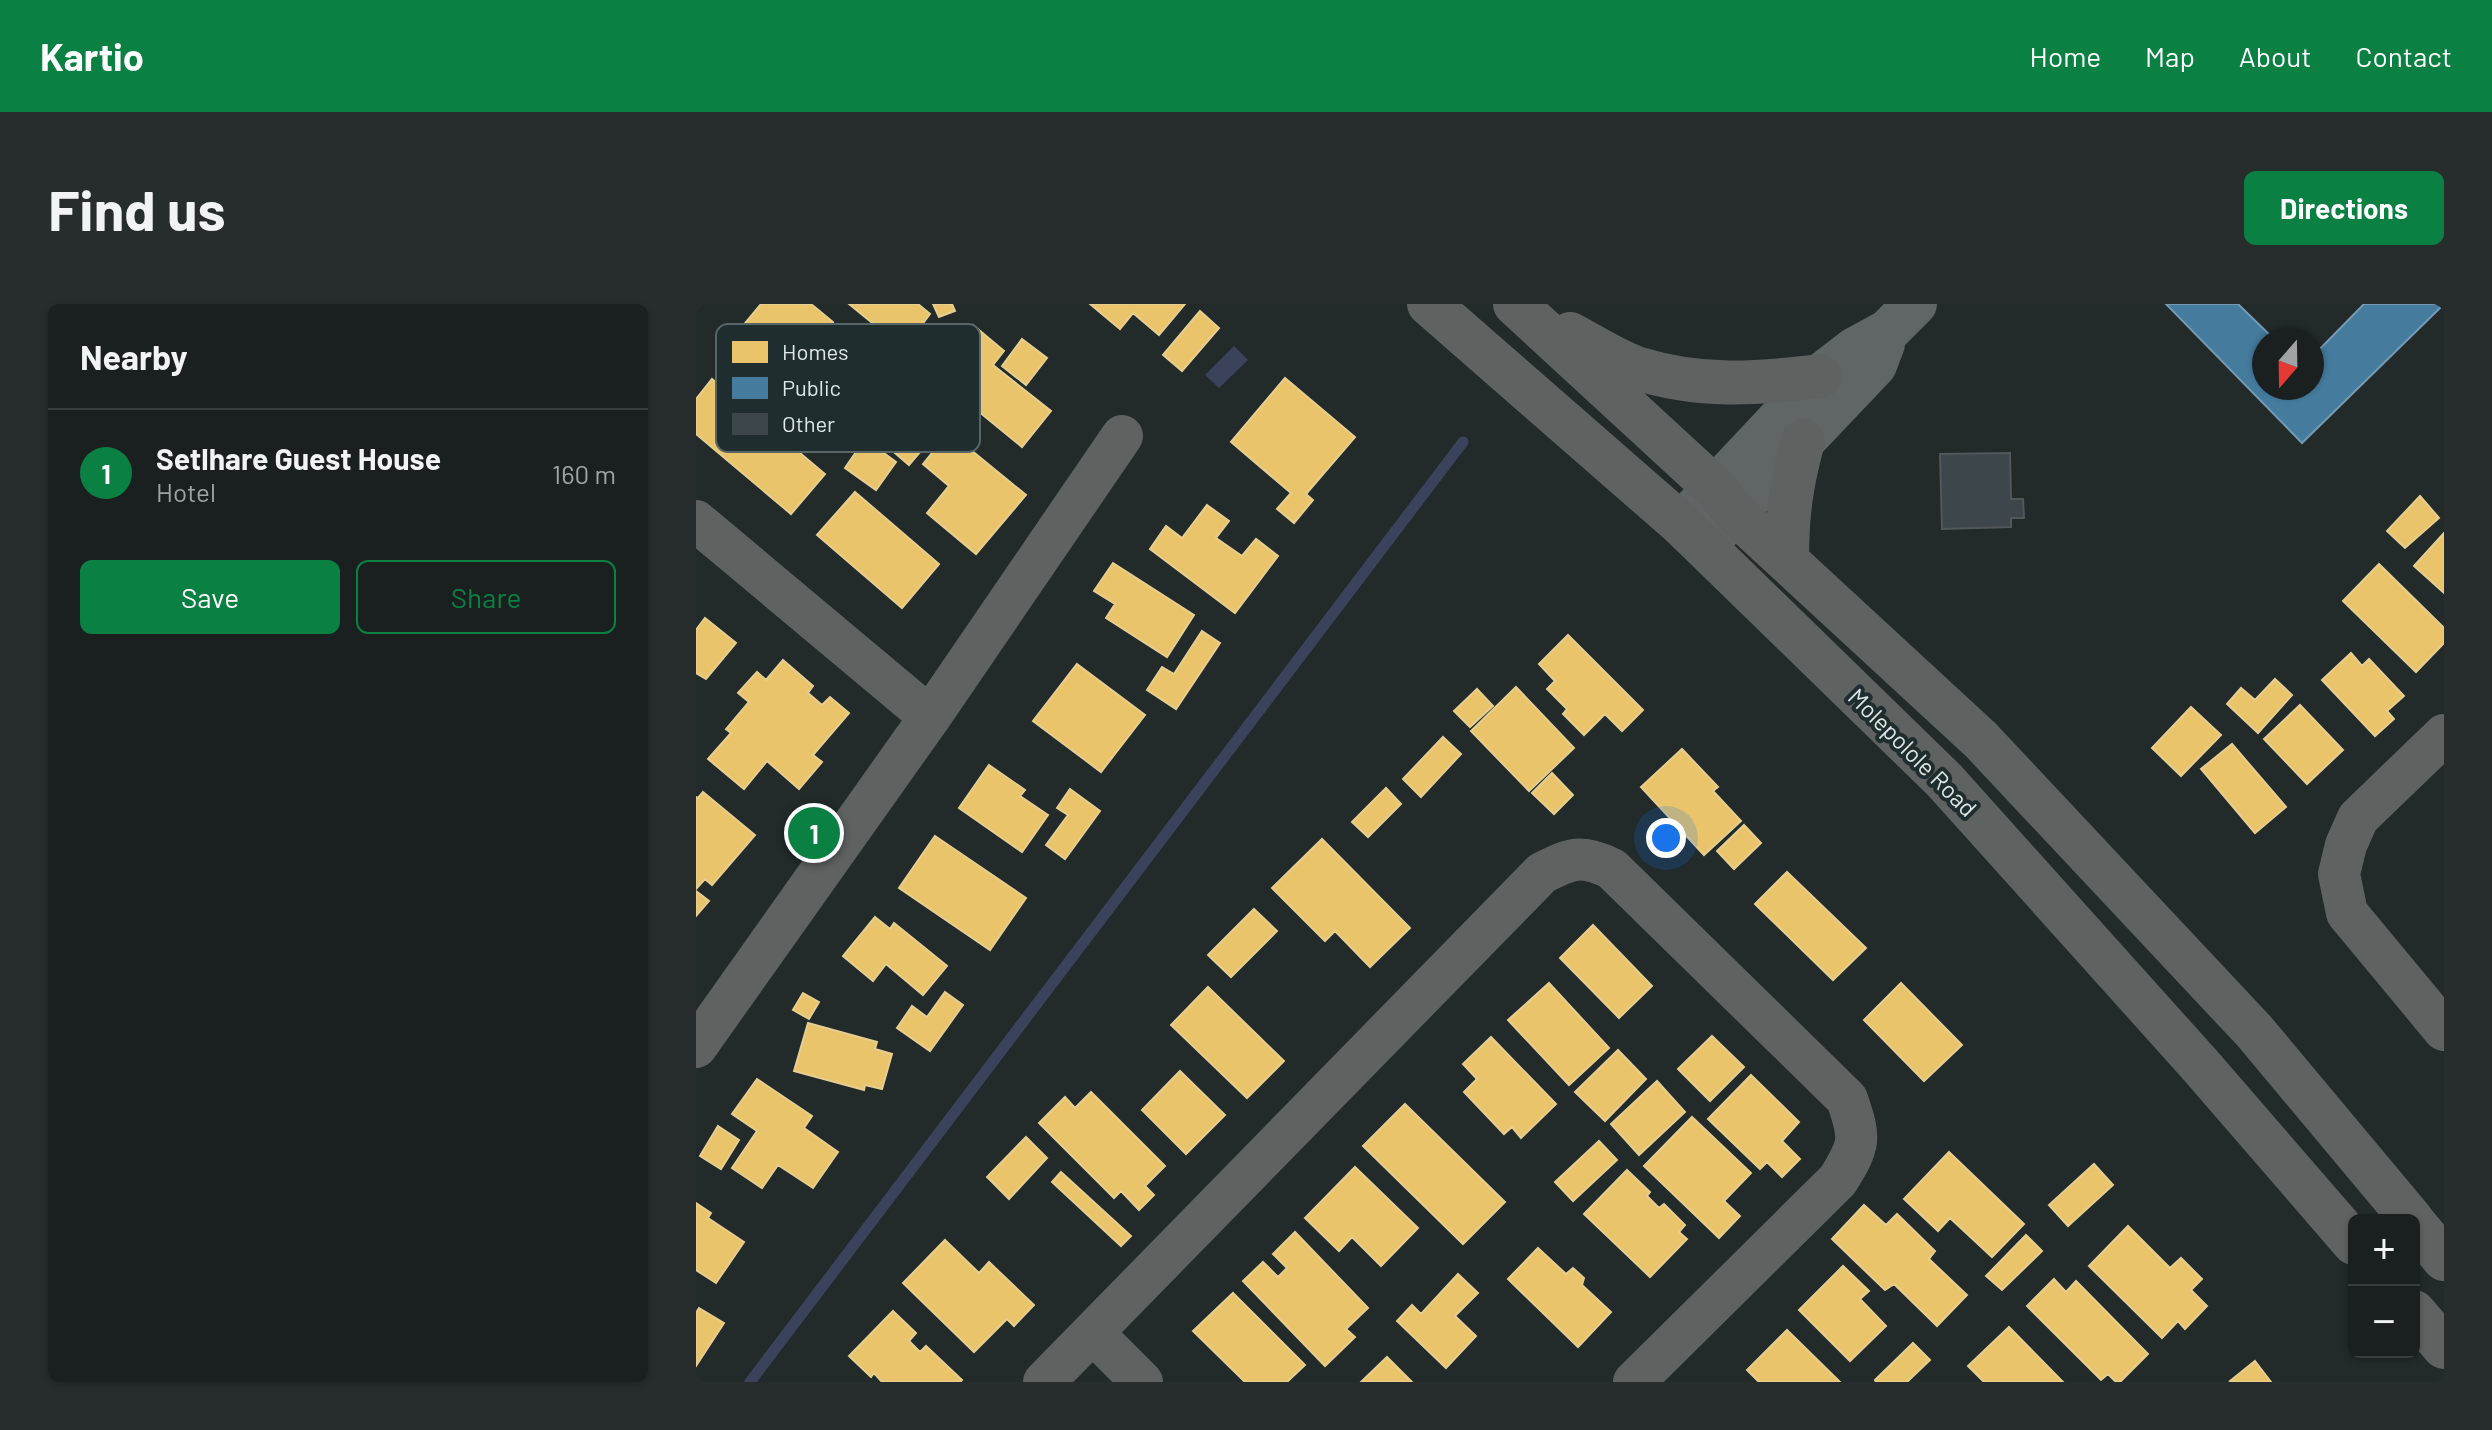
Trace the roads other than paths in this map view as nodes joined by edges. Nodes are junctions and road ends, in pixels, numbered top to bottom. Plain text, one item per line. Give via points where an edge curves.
1 (1429, 304) edge
2 (1517, 305) edge
3 (1902, 318) edge
4 (1820, 376) junction
5 (1122, 436) dead end
6 (1803, 441) junction
7 (1726, 501) junction
8 (696, 521) edge
9 (1692, 535) junction
10 (1787, 561) junction
11 (930, 717) junction
12 (2444, 735) edge
13 (2444, 1030) edge
14 (698, 1041) edge
15 (2407, 1214) edge
16 (2420, 1230) edge
17 (2348, 1236) edge
18 (2444, 1259) edge
19 (2420, 1319) edge
20 (1093, 1333) junction
21 (2444, 1347) edge
22 (1044, 1382) edge
23 (1142, 1382) edge
24 (1634, 1382) edge

1 - 9 main road, Molepolole Road
2 - 4 main road via 1634,367 1697,382 1758,384
2 - 7 main road
3 - 4 street
3 - 6 street via 1875,365
4 - 7 street
5 - 11 street
6 - 7 street
6 - 10 main road via 1787,516
7 - 9 street
7 - 10 main road
8 - 11 street
9 - 17 main road, Molepolole Road via 1944,780
10 - 15 main road via 1981,740 2254,1031
11 - 14 street
12 - 13 street via 2358,818 2339,874 2347,913
16 - 18 main road
19 - 21 main road
20 - 22 street
20 - 23 street
20 - 24 street via 1542,873 1565,861 1590,858 1612,869 1847,1099 1857,1129 1856,1150 1838,1180

